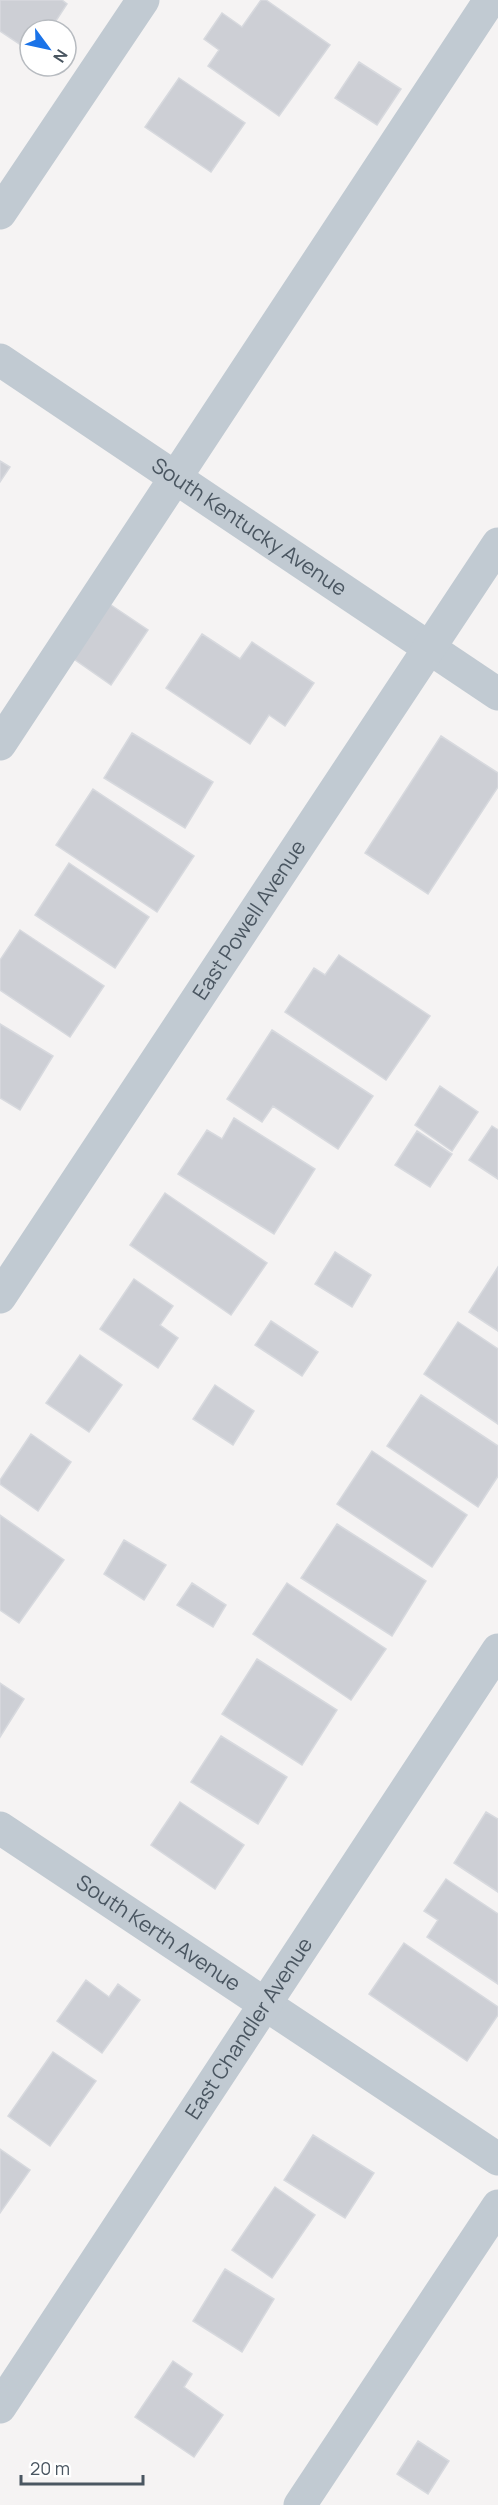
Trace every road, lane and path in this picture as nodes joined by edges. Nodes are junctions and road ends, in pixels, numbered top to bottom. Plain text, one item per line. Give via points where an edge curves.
1 (143, 0) edge
2 (490, 0) edge
3 (0, 213) edge
4 (0, 360) edge
5 (175, 477) junction
6 (498, 544) edge
7 (429, 647) junction
8 (498, 694) edge
9 (0, 744) edge
10 (0, 1297) edge
11 (498, 1650) edge
12 (0, 1828) edge
13 (265, 2004) junction
14 (498, 2159) edge
15 (498, 2206) edge
16 (0, 2407) edge
17 (300, 2505) edge

1 - 3 street
2 - 5 street
4 - 5 street, South Kentucky Avenue
5 - 7 street, South Kentucky Avenue
5 - 9 street
6 - 7 street, East Powell Avenue
7 - 8 street, South Kentucky Avenue
7 - 10 street, East Powell Avenue
11 - 13 street, East Chandler Avenue
12 - 13 street, South Kerth Avenue
13 - 14 street, South Kerth Avenue
13 - 16 street, East Chandler Avenue
15 - 17 street

